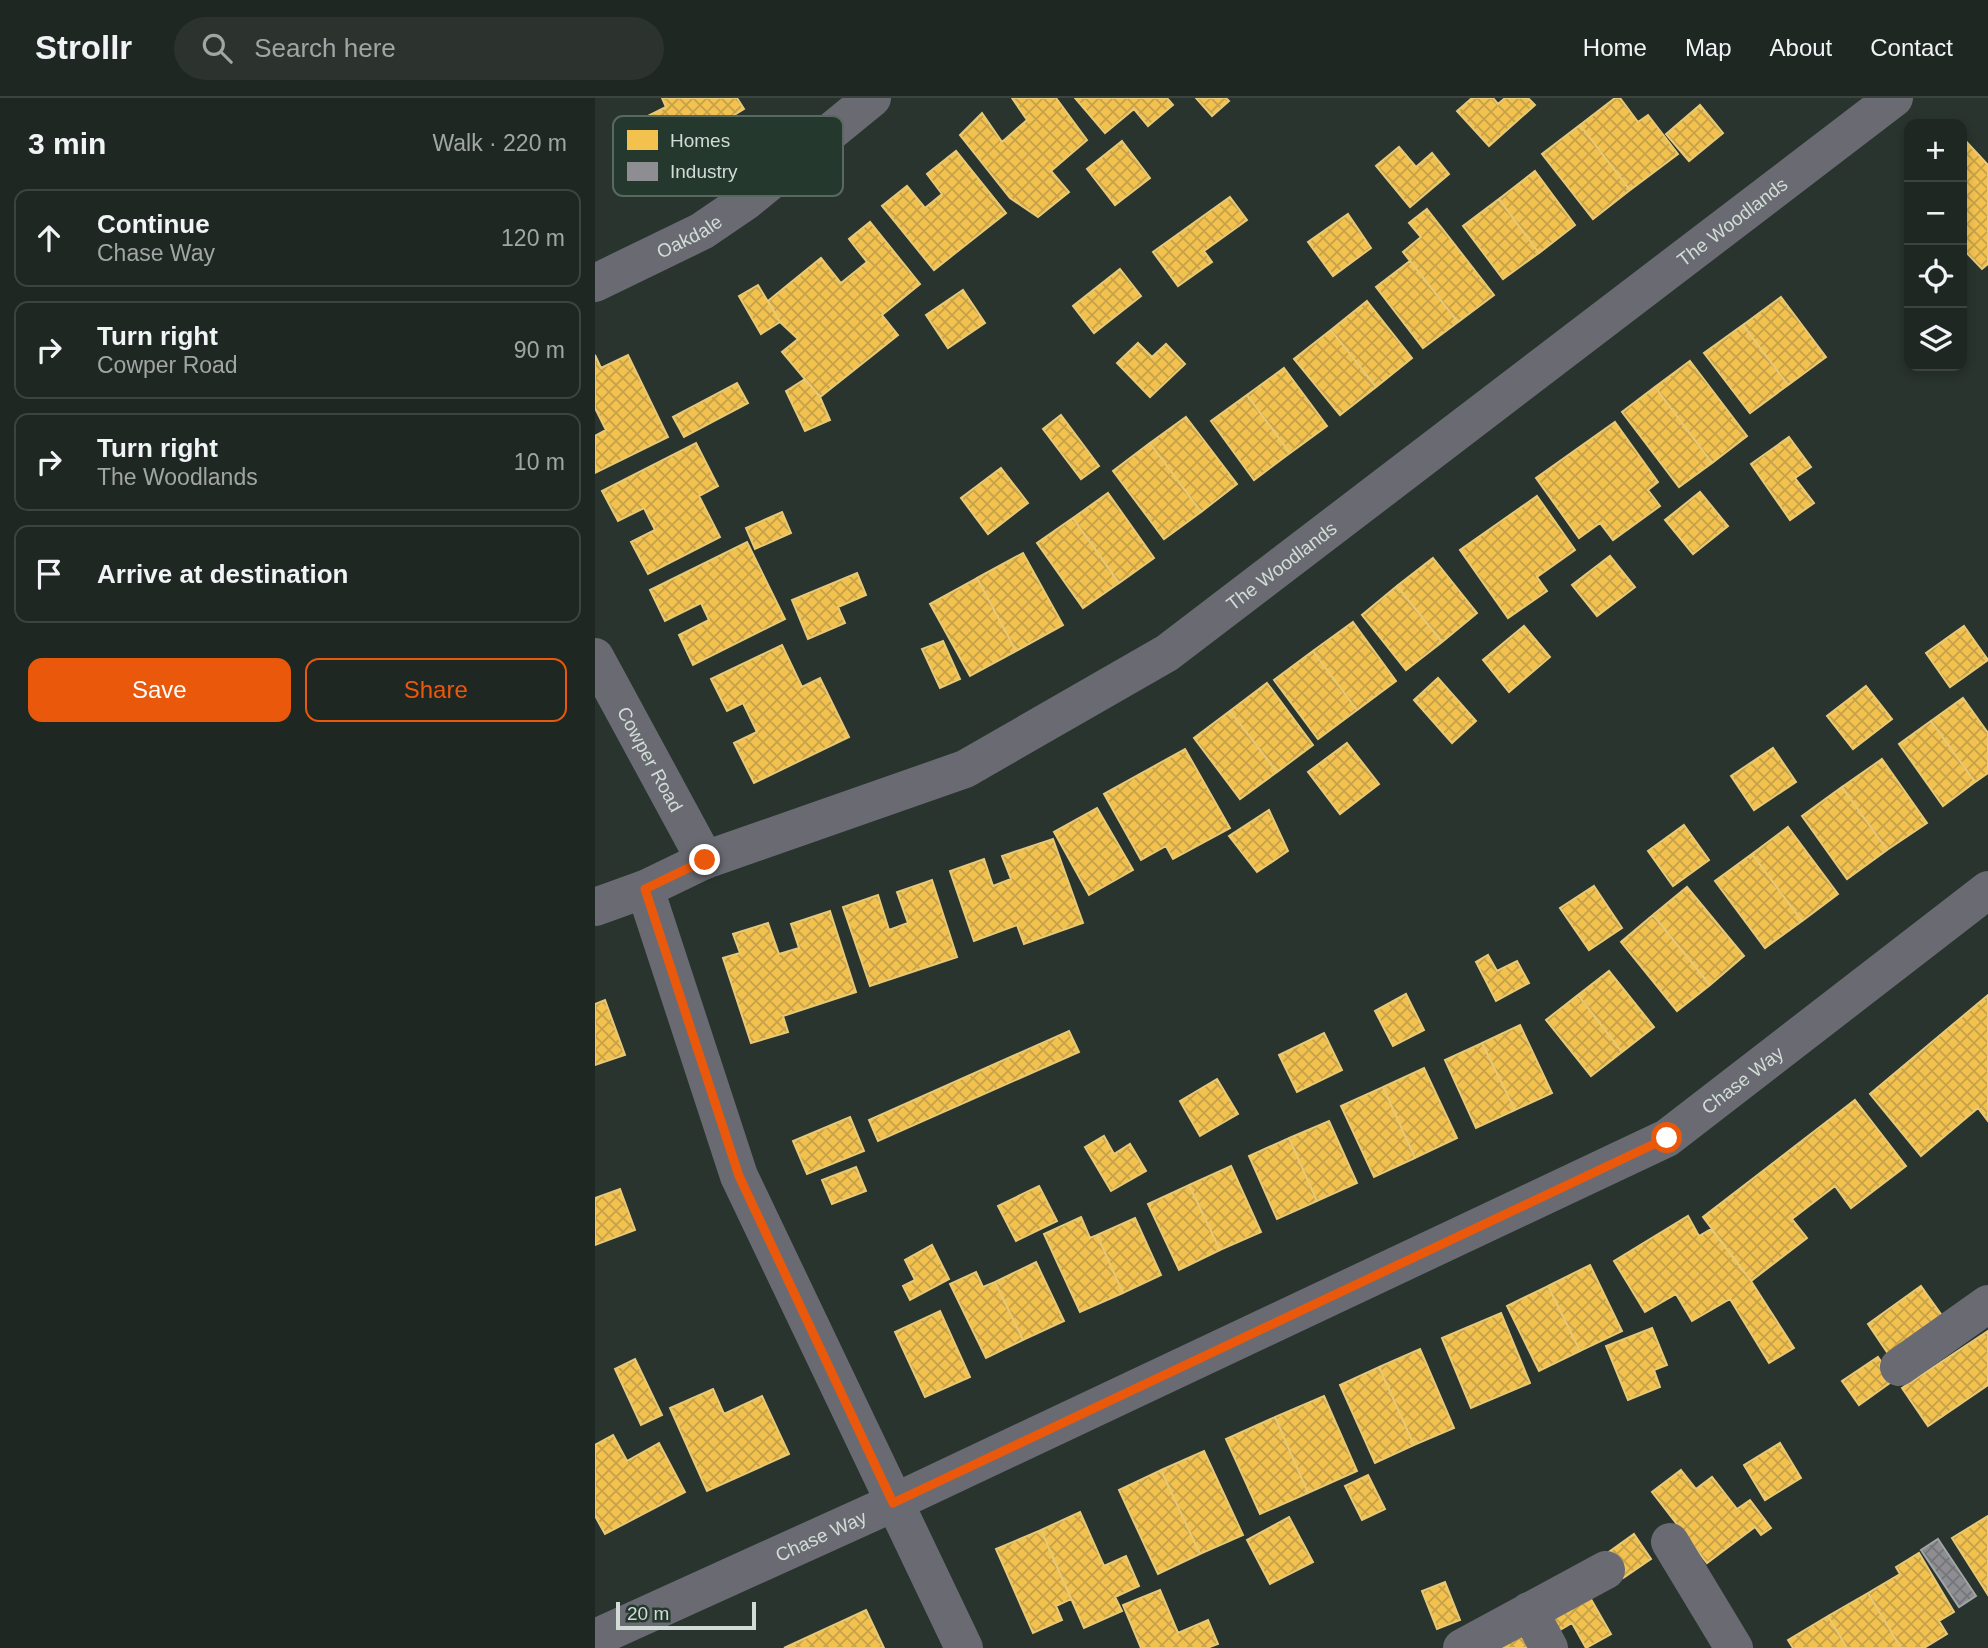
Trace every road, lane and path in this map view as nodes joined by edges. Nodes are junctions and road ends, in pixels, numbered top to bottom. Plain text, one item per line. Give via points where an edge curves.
1 (871, 98) edge
2 (1893, 98) edge
3 (843, 121) edge
4 (752, 196) edge
5 (595, 284) edge
6 (595, 657) edge
7 (705, 860) junction
8 (645, 889) junction
9 (1988, 890) edge
10 (595, 907) edge
11 (1988, 1304) edge
12 (1899, 1367) dead end
13 (893, 1503) junction
14 (1670, 1542) dead end
15 (1606, 1570) dead end
16 (1529, 1611) junction
17 (595, 1638) edge
18 (964, 1648) edge
19 (1462, 1648) edge
20 (1549, 1648) edge
21 (1734, 1648) edge

1 - 3 street, Oakdale
2 - 7 street, The Woodlands via 1167,653 965,769
4 - 5 street, Oakdale via 702,231
6 - 7 street, Cowper Road
7 - 8 street, The Woodlands
8 - 10 street, The Woodlands
8 - 13 street via 739,1176
9 - 13 street, Chase Way via 1667,1138
11 - 12 street
13 - 17 street, Chase Way
13 - 18 street
14 - 21 street
15 - 16 street
16 - 19 street
16 - 20 street

